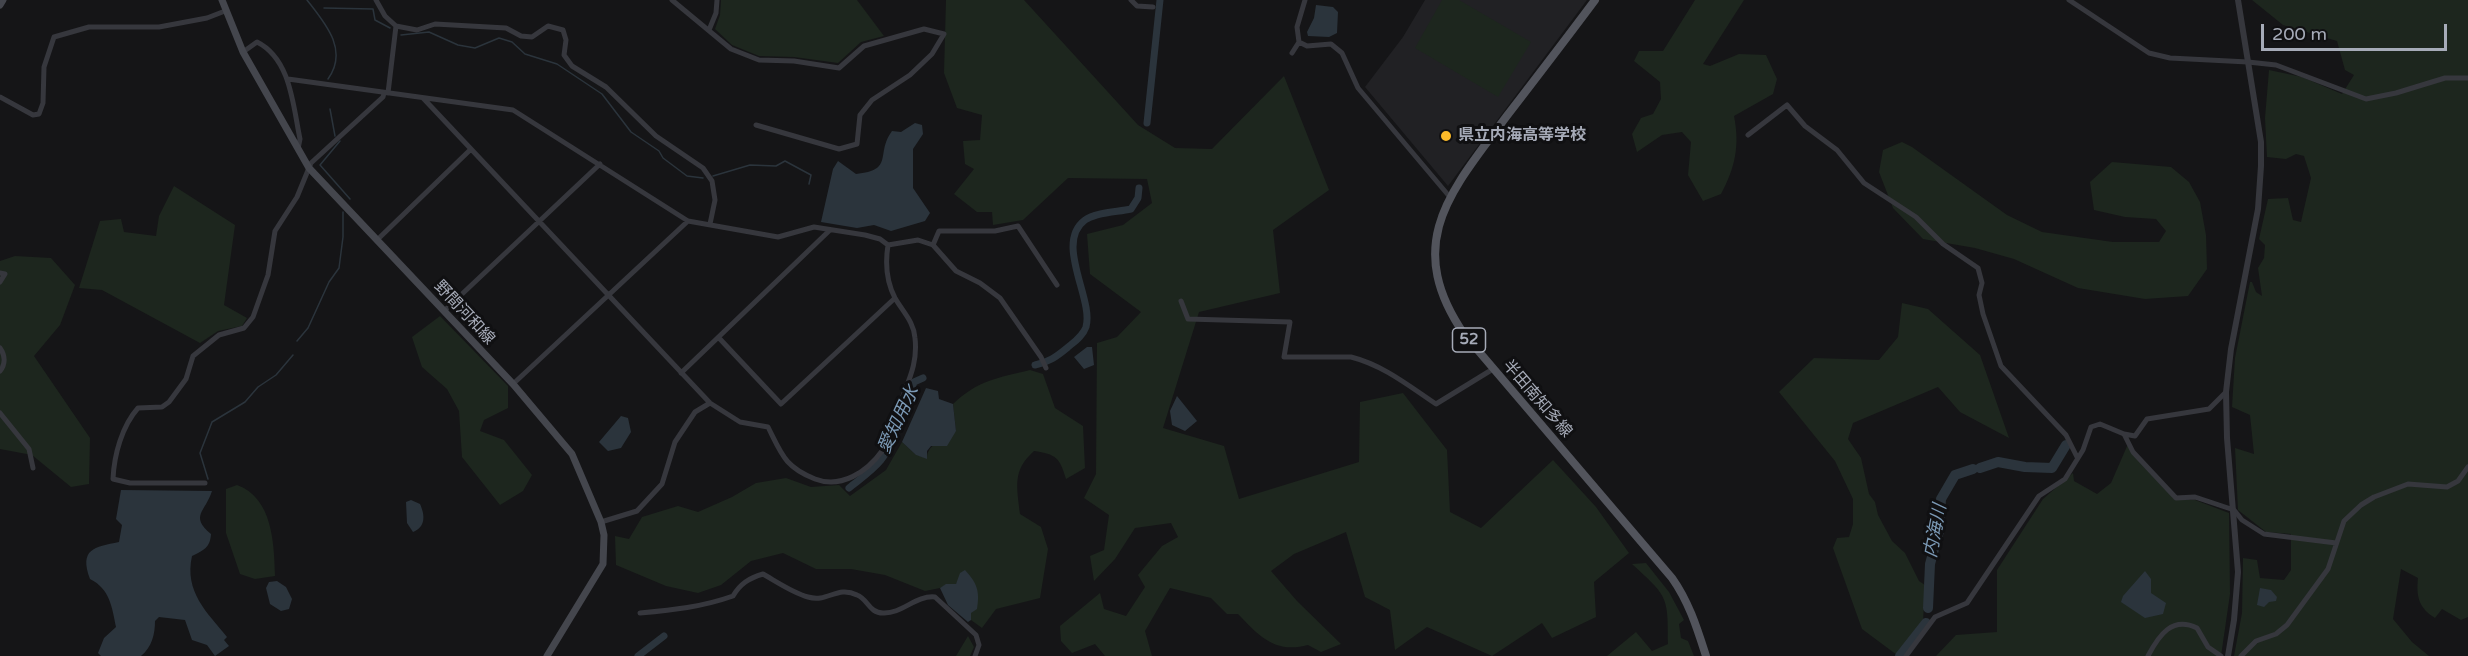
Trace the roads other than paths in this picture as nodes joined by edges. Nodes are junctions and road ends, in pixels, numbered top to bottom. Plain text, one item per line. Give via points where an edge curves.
1 (3, 0) edge
2 (222, 0) edge
3 (376, 0) edge
4 (672, 0) edge
5 (717, 0) edge
6 (1131, 0) edge
7 (1305, 0) edge
8 (1595, 0) edge
9 (2069, 0) edge
10 (2238, 0) edge
11 (0, 5) edge
12 (1153, 7) dead end
13 (225, 10) junction
14 (396, 26) junction
15 (709, 30) junction
16 (1299, 42) junction
17 (243, 52) junction
18 (1292, 52) dead end
19 (2248, 62) junction
20 (2468, 78) edge
21 (288, 80) junction
22 (386, 93) junction
23 (0, 97) edge
24 (423, 98) junction
25 (756, 125) dead end
26 (1748, 135) dead end
27 (298, 149) junction
28 (470, 150) junction
29 (600, 164) junction
30 (309, 168) junction
31 (1449, 196) junction
32 (688, 221) junction
33 (540, 223) junction
34 (710, 224) junction
35 (830, 230) junction
36 (377, 240) junction
37 (888, 245) junction
38 (933, 245) junction
39 (0, 273) edge
40 (0, 282) edge
41 (1057, 285) dead end
42 (610, 294) junction
43 (895, 298) junction
44 (1181, 302) dead end
45 (444, 311) junction
46 (719, 338) junction
47 (0, 348) edge
48 (1046, 368) dead end
49 (1493, 369) junction
50 (0, 371) edge
51 (681, 373) junction
52 (513, 384) junction
53 (2226, 392) junction
54 (710, 403) junction
55 (0, 413) edge
56 (2124, 434) junction
57 (2077, 457) junction
58 (2468, 467) edge
59 (33, 468) dead end
60 (205, 483) dead end
61 (2234, 510) junction
62 (601, 522) junction
63 (2336, 543) junction
64 (640, 613) dead end
65 (547, 656) edge
66 (975, 656) edge
67 (1706, 656) edge
68 (1906, 656) edge
69 (2148, 656) edge
70 (2221, 656) edge
71 (2228, 656) edge
72 (2241, 656) edge

1 - 11 main road
2 - 13 main road, 野間河和線
3 - 14 street
4 - 15 street
5 - 15 street
6 - 12 street via 1137,6
7 - 16 street via 1297,27
8 - 31 main road, 半田南知多線 / 52
9 - 19 street via 2149,54
10 - 19 street
13 - 17 main road, 野間河和線
13 - 23 street via 207,18 159,27 89,27 54,37 44,67 39,114 33,115
14 - 22 street
14 - 34 street via 417,30 435,24 506,28 520,36 532,36 548,26 563,30 564,55 572,66 606,87 656,136 703,168 712,181 716,200
15 - 25 street via 731,49 759,60 839,68 864,46 924,28 944,34 932,54 910,75 872,100 860,116 858,144 839,149
16 - 18 street
16 - 31 street via 1307,46 1331,44 1342,53 1358,88
17 - 21 street via 257,42 268,47
17 - 27 main road, 野間河和線
19 - 20 street via 2277,65 2366,99 2445,78
19 - 53 street via 2261,142 2258,209
21 - 22 street
21 - 27 street via 300,139
22 - 24 street
22 - 30 street
24 - 28 street
24 - 29 street via 513,110
26 - 57 street via 1787,105 1805,126 1837,150 1864,183 1916,217 1943,244 1978,268 1983,314 2001,366 2066,435
27 - 30 main road, 野間河和線
28 - 33 street
28 - 36 street
29 - 32 street
29 - 33 street
30 - 36 main road, 野間河和線
30 - 60 street via 297,197 274,231 268,275 253,317 244,328 219,335 193,356 186,379 169,402 162,407 138,408 128,420 113,479 130,483
31 - 49 main road, 半田南知多線 / 52 via 1436,238 1440,287 1453,317
32 - 34 street
32 - 42 street
33 - 42 street
33 - 45 street
34 - 35 street via 778,237 813,227
35 - 37 street via 865,235
35 - 46 street
36 - 45 main road, 野間河和線
37 - 38 street via 918,240
37 - 43 street via 885,263
38 - 41 street via 939,231 995,231 1018,226
38 - 48 street via 956,272 1000,298
39 - 40 street via 5,274
42 - 51 street
42 - 52 street
43 - 46 street via 781,404
43 - 54 street via 913,325 913,374 883,450 849,479 822,482 806,475 786,462 768,427 740,422
44 - 49 street via 1188,319 1290,322 1284,357 1360,359 1436,404
45 - 52 main road, 野間河和線
46 - 51 street
47 - 50 street via 5,355
49 - 67 main road, 半田南知多線 / 52 via 1672,578 1693,616
51 - 54 street
52 - 62 main road, 野間河和線 via 572,454
53 - 56 street via 2209,409 2147,419 2135,436
53 - 61 street
54 - 62 street via 695,412 675,442 662,484 637,511
55 - 59 street via 29,448
56 - 57 street via 2100,424 2091,427
56 - 61 street via 2133,452 2176,498 2195,497
57 - 68 street via 2065,479 2039,496 1967,603 1935,617
58 - 63 street via 2458,481 2447,487 2408,484 2374,497 2344,521
61 - 63 street via 2264,534
61 - 71 street via 2237,593
62 - 65 main road, 野間河和線 via 603,564
63 - 72 street via 2328,569 2284,628 2256,641
64 - 66 street via 709,604 734,596 738,587 763,574 809,598 825,598 839,591 859,595 872,610 883,613 901,610 926,596 934,597 976,635 979,645
69 - 70 street via 2170,626 2182,624 2197,628 2208,647

